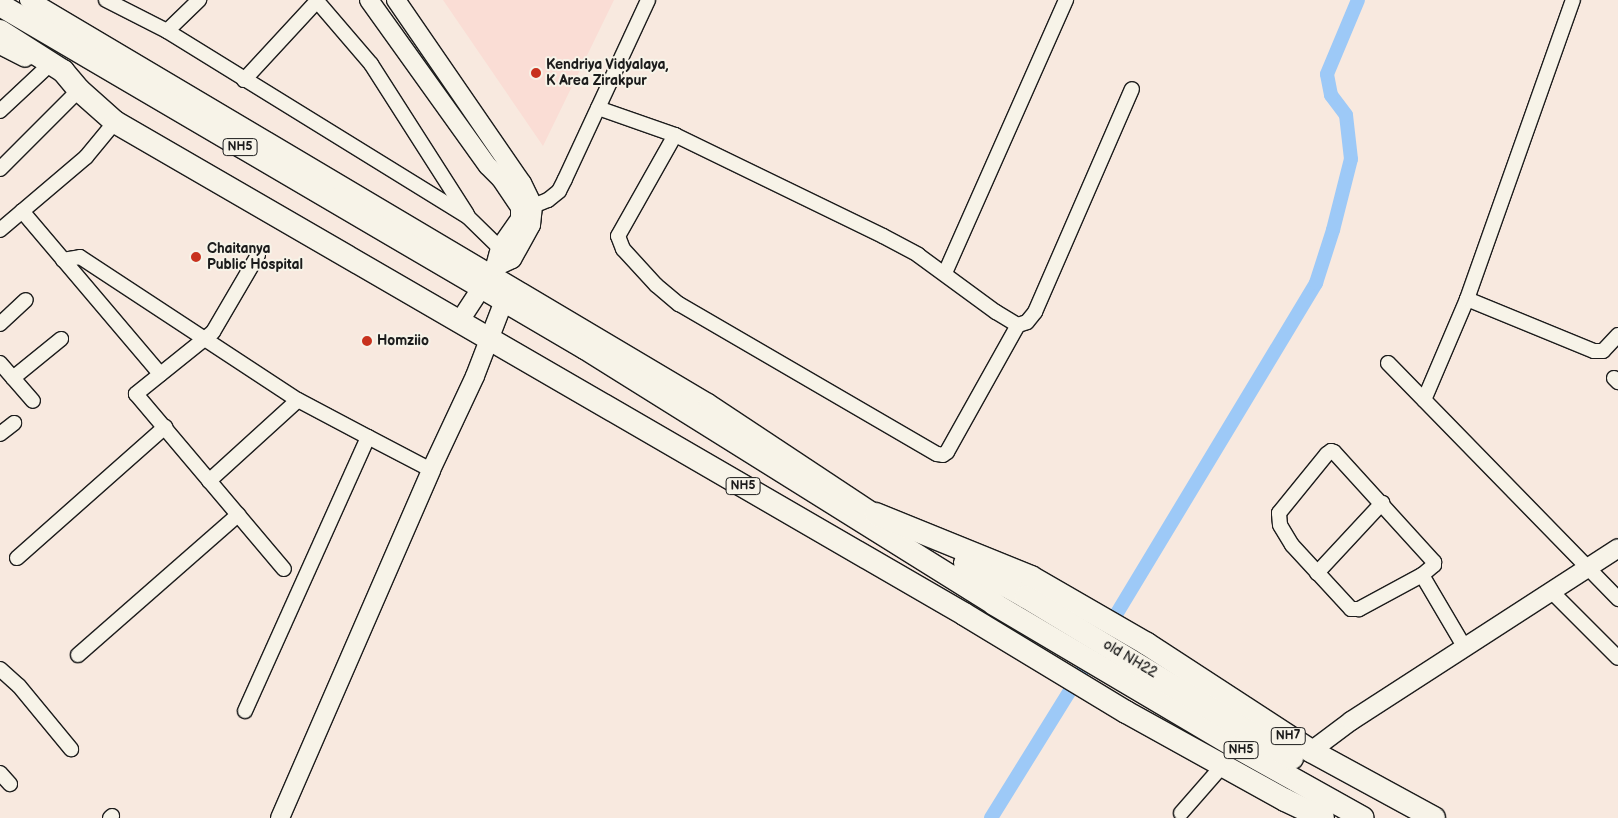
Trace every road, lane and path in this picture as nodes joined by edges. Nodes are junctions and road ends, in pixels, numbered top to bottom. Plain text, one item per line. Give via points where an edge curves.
1 (29, 0) edge
2 (106, 0) edge
3 (199, 0) edge
4 (369, 0) edge
5 (396, 0) edge
6 (648, 0) edge
7 (1066, 0) edge
8 (1573, 0) edge
9 (316, 1) edge
10 (0, 5) edge
11 (0, 31) edge
12 (167, 31) junction
13 (0, 45) edge
14 (54, 70) junction
15 (244, 80) junction
16 (79, 90) junction
17 (1132, 90) dead end
18 (598, 108) junction
19 (0, 111) edge
20 (115, 122) junction
21 (675, 135) junction
22 (0, 170) edge
23 (532, 206) junction
24 (22, 211) junction
25 (468, 217) junction
26 (0, 230) edge
27 (506, 253) junction
28 (258, 255) dead end
29 (64, 260) junction
30 (945, 273) junction
31 (489, 276) junction
32 (1467, 299) junction
33 (26, 300) dead end
34 (504, 301) junction
35 (459, 322) junction
36 (0, 324) edge
37 (1018, 324) junction
38 (1618, 335) edge
39 (61, 339) dead end
40 (204, 339) junction
41 (489, 340) junction
42 (1388, 362) dead end
43 (0, 363) edge
44 (160, 374) junction
45 (14, 378) junction
46 (298, 400) junction
47 (1424, 400) junction
48 (33, 401) dead end
49 (14, 423) dead end
50 (165, 427) junction
51 (0, 434) edge
52 (368, 437) junction
53 (431, 470) junction
54 (209, 481) junction
55 (1382, 503) junction
56 (238, 515) junction
57 (865, 515) junction
58 (1618, 548) edge
59 (17, 558) dead end
60 (1588, 568) junction
61 (284, 569) dead end
62 (1318, 573) junction
63 (1422, 575) junction
64 (1031, 588) junction
65 (1552, 592) junction
66 (1618, 599) edge
67 (1465, 648) junction
68 (78, 655) dead end
69 (1618, 658) edge
70 (0, 669) edge
71 (1126, 670) junction
72 (245, 711) dead end
73 (71, 749) dead end
74 (1311, 751) junction
75 (1223, 765) junction
76 (0, 772) edge
77 (10, 784) dead end
78 (1181, 813) dead end
79 (280, 818) edge
80 (1323, 818) edge
81 (1363, 818) edge
82 (1400, 818) edge
83 (1434, 818) edge

1 - 31 street
2 - 12 street
3 - 12 street
4 - 27 street via 520,207 520,219
5 - 23 street via 522,184
6 - 18 street
7 - 30 street
8 - 32 street
9 - 15 street
9 - 25 street via 372,64
10 - 31 highway, NH5
11 - 14 highway, NH5
12 - 15 street
13 - 14 street
14 - 16 highway, NH5
14 - 19 street
15 - 25 street
16 - 20 highway, NH5
16 - 22 street
17 - 37 street via 1034,312 1027,322
18 - 21 street
18 - 23 street via 559,191 548,200
20 - 24 street via 86,157
20 - 35 highway, NH5
21 - 30 street via 884,236
21 - 37 street via 618,236 623,250 656,286 679,304 937,454 947,452
23 - 27 street via 530,225
24 - 26 street
24 - 29 street
25 - 27 street
27 - 31 street
28 - 40 street via 213,332
29 - 40 street via 80,257
29 - 44 street
30 - 37 street via 996,312
31 - 34 highway, NH5
31 - 35 street
31 - 57 street via 708,403
32 - 38 street via 1594,350 1603,351
32 - 47 street
33 - 36 street
34 - 41 street
34 - 57 highway, NH5
35 - 41 highway, NH5
39 - 45 street
40 - 44 street
40 - 46 street
41 - 53 street
41 - 75 highway, NH5
42 - 47 street
43 - 45 street
44 - 50 street via 136,394
45 - 48 street
46 - 52 street
46 - 54 street
47 - 60 street
49 - 51 street
50 - 54 street
50 - 59 street
52 - 53 street
52 - 72 street
53 - 79 street
54 - 56 street
55 - 62 street
55 - 62 street via 1344,460 1331,451 1326,454 1279,513 1280,525 1292,545
55 - 63 street via 1434,562
56 - 61 street
56 - 68 street
57 - 64 highway, NH7
57 - 71 highway, NH5 via 1014,616
58 - 60 street
60 - 65 street
60 - 66 street
62 - 63 street via 1351,609 1359,609
63 - 67 street
64 - 71 highway, old NH22
64 - 74 highway, NH7 via 1147,644
65 - 67 street
65 - 69 street
67 - 74 street via 1351,721
70 - 73 street via 19,686
71 - 81 highway, NH5 via 1236,747
71 - 82 highway, old NH22
74 - 83 highway, NH7
75 - 78 street
75 - 80 highway, NH5
76 - 77 street

